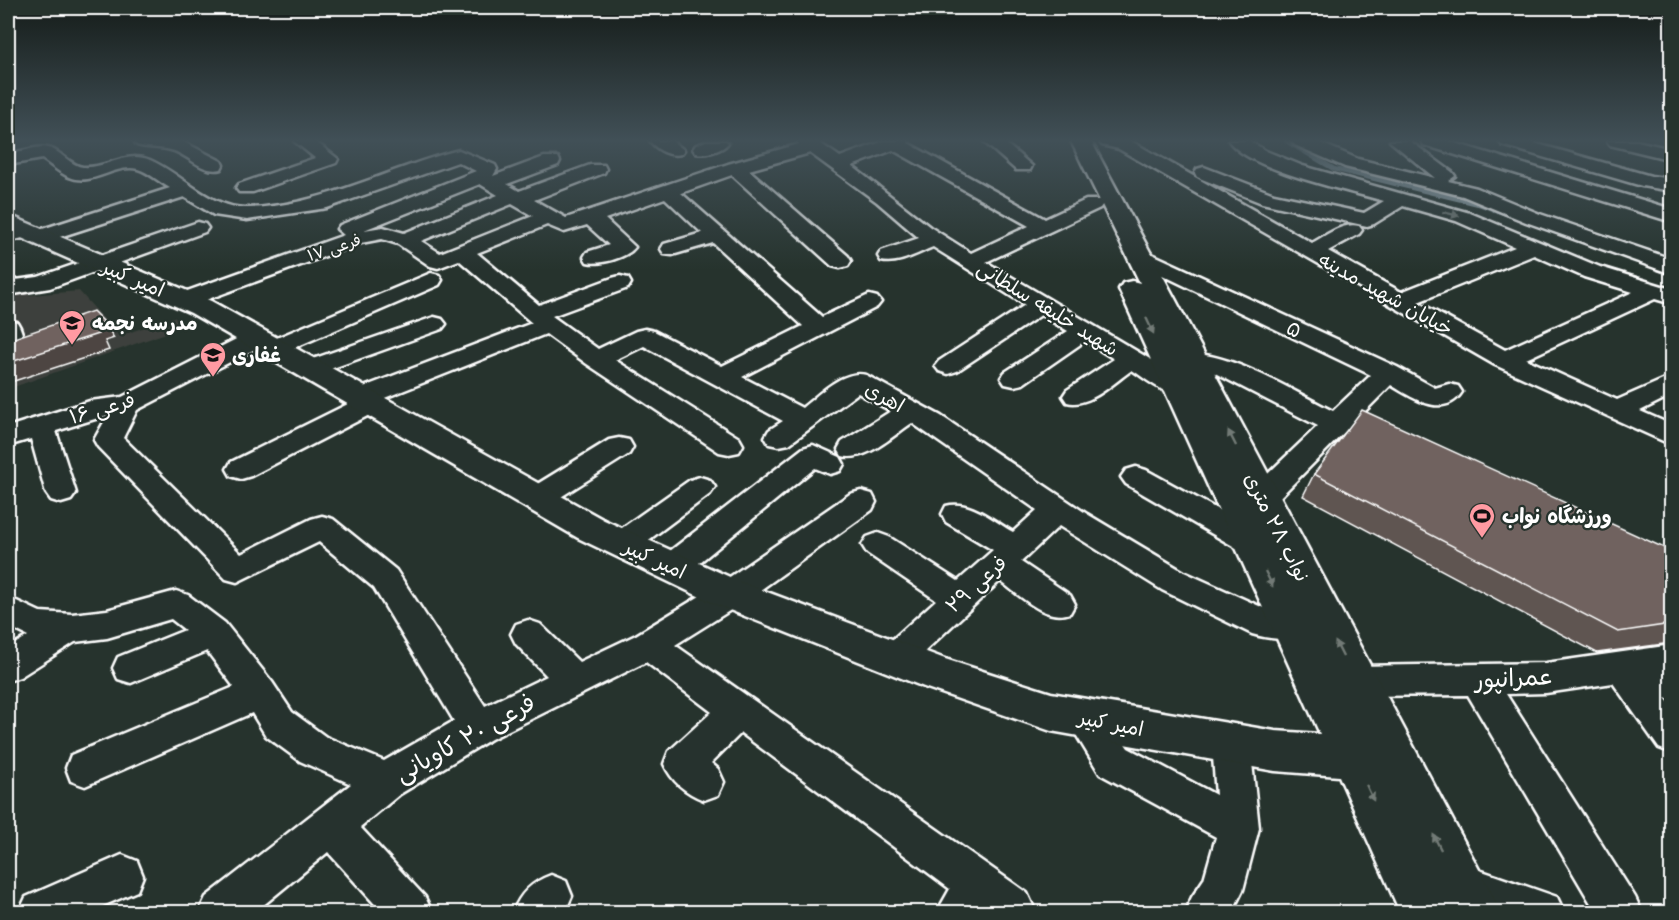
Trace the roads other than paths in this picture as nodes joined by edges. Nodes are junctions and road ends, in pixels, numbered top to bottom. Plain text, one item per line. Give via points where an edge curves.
1 (176, 184) edge
2 (258, 184) edge
3 (378, 184) edge
4 (476, 184) edge
5 (493, 184) edge
6 (553, 184) edge
7 (689, 184) edge
8 (753, 184) edge
9 (865, 184) edge
10 (971, 184) edge
11 (1083, 184) edge
12 (1103, 184) edge
13 (1205, 184) edge
14 (1220, 184) edge
15 (1342, 184) edge
16 (1437, 184) edge
17 (1459, 184) edge
18 (1568, 184) edge
19 (246, 188) dead end
20 (185, 189) junction
21 (668, 191) junction
22 (1470, 192) junction
23 (515, 197) junction
24 (1400, 200) junction
25 (320, 204) junction
26 (1093, 204) junction
27 (1671, 216) edge
28 (548, 217) junction
29 (590, 217) junction
30 (1046, 227) junction
31 (198, 228) dead end
32 (1352, 230) dead end
33 (20, 232) edge
34 (352, 233) junction
35 (716, 235) junction
36 (936, 239) junction
37 (405, 240) junction
38 (1532, 248) junction
39 (672, 249) dead end
40 (461, 251) junction
41 (1311, 252) junction
42 (1139, 255) junction
43 (889, 256) dead end
44 (595, 257) dead end
45 (840, 261) dead end
46 (970, 262) junction
47 (100, 264) junction
48 (1671, 267) edge
49 (431, 280) dead end
50 (620, 283) dead end
51 (8, 288) edge
52 (1663, 294) edge
53 (184, 300) junction
54 (1399, 301) junction
55 (869, 302) dead end
56 (1040, 304) junction
57 (542, 319) junction
58 (434, 324) dead end
59 (819, 327) junction
60 (1084, 331) junction
61 (265, 343) junction
62 (596, 359) junction
63 (1131, 359) junction
64 (1504, 360) junction
65 (948, 366) dead end
66 (310, 368) junction
67 (1388, 373) junction
68 (1185, 374) junction
69 (721, 377) junction
70 (1014, 378) dead end
71 (1671, 384) edge
72 (1449, 392) dead end
73 (1076, 396) dead end
74 (367, 400) junction
75 (127, 405) junction
76 (911, 411) junction
77 (1617, 411) junction
78 (803, 420) junction
79 (1336, 424) junction
80 (41, 427) junction
81 (1671, 436) edge
82 (8, 437) edge
83 (779, 437) dead end
84 (729, 445) dead end
85 (619, 447) dead end
86 (241, 469) dead end
87 (1136, 477) dead end
88 (700, 487) dead end
89 (61, 493) dead end
90 (1262, 497) junction
91 (537, 498) junction
92 (861, 502) dead end
93 (1057, 510) junction
94 (957, 514) dead end
95 (1251, 542) junction
96 (622, 543) junction
97 (878, 545) dead end
98 (1007, 556) junction
99 (672, 567) junction
100 (730, 594) junction
101 (960, 599) junction
102 (1058, 604) dead end
103 (8, 611) edge
104 (1291, 626) junction
105 (68, 629) junction
106 (213, 633) junction
107 (528, 634) dead end
108 (648, 645) junction
109 (895, 658) junction
110 (1671, 660) edge
111 (8, 666) edge
112 (1629, 666) junction
113 (131, 668) dead end
114 (574, 680) junction
115 (1478, 680) junction
116 (1355, 681) junction
117 (1671, 685) edge
118 (259, 693) junction
119 (739, 711) junction
120 (1085, 718) junction
121 (478, 727) junction
122 (1671, 736) edge
123 (1231, 744) junction
124 (1353, 757) junction
125 (85, 768) dead end
126 (386, 781) junction
127 (704, 782) dead end
128 (332, 826) junction
129 (1239, 828) junction
130 (122, 876) dead end
131 (1466, 898) edge
132 (983, 902) edge
133 (1217, 908) edge
134 (41, 912) edge
135 (221, 912) edge
136 (410, 912) edge
137 (1426, 912) edge
138 (1542, 912) edge
139 (1620, 912) edge

1 - 20 street
2 - 19 street
3 - 25 street
4 - 34 street
5 - 23 street
6 - 23 street
7 - 21 street
8 - 45 street
9 - 36 street
10 - 30 street
11 - 26 main road, نواب ۲۸ متری
12 - 42 main road, نواب ۲۸ متری
13 - 41 street, خیابان شهید مدینه
14 - 24 street via 1367,220
15 - 24 street
16 - 22 street
17 - 22 street
18 - 27 street
20 - 25 street via 221,211 247,214
20 - 33 street
21 - 29 street
21 - 35 street
22 - 48 street
23 - 28 street
23 - 37 street
24 -> 38 street via 1463,217
25 - 34 street
26 - 30 street, شهید خلیفه سلطانی
26 -> 68 main road, نواب ۲۸ متری
28 - 29 street via 564,226
28 - 40 street, فرعی ۱۷
29 - 44 street via 624,247
30 - 46 street, شهید خلیفه سلطانی
31 - 47 street
32 - 41 street
33 - 47 main road, امیر کبیر
34 - 37 street, فرعی ۱۷ via 383,233
34 - 53 street, فرعی ۱۷
35 - 39 street
35 - 59 street
36 - 43 street
36 - 46 street
37 - 40 street, فرعی ۱۷ via 438,261
38 - 52 street via 1592,273
38 - 54 street
40 - 57 street
41 - 54 street, خیابان شهید مدینه
42 - 67 street, ۵
42 - 68 main road, نواب ۲۸ متری
46 - 56 street, شهید خلیفه سلطانی
47 - 51 street via 42,284
47 - 53 main road, امیر کبیر
49 - 61 street, فرعی ۱۶
50 - 57 street
52 - 64 street
53 - 61 main road, امیر کبیر
54 - 64 street, خیابان شهید مدینه
55 - 59 street
56 - 60 street, شهید خلیفه سلطانی
56 - 65 street
57 - 62 street
57 - 74 street
58 - 66 street
59 - 69 street
60 - 63 street, شهید خلیفه سلطانی
60 - 70 street
61 - 66 main road, امیر کبیر
61 - 75 street, فرعی ۱۶
62 - 69 street via 645,336
62 - 84 street
63 - 68 street, شهید خلیفه سلطانی
63 - 73 street
64 - 77 street, خیابان شهید مدینه
66 - 74 main road, امیر کبیر
67 - 72 street, ۵ via 1434,398
67 - 79 street
68 - 79 street, شهید خلیفه سلطانی via 1215,363
90 -> 68 main road, نواب ۲۸ متری
68 - 95 main road, نواب ۲۸ متری
69 - 78 street
71 - 77 street
74 - 86 street
74 - 91 main road, امیر کبیر
75 - 80 street, فرعی ۱۶ via 99,407
75 - 121 street via 108,440 237,570 322,526 385,579
76 - 78 street, اهری via 856,381
76 - 93 street, اهری
76 - 99 street via 841,456 813,455
77 - 81 street, خیابان شهید مدینه
78 - 83 street
79 - 90 street
80 - 82 street, فرعی ۱۶
80 - 89 street
85 - 91 street
87 - 95 street
88 - 96 street
116 -> 90 main road, نواب ۲۸ متری
91 - 96 main road, امیر کبیر
92 - 100 street, فرعی ۲۰ کاویانی
93 - 98 street, فرعی ۲۹
93 - 104 street, اهری via 1173,580 1264,624
94 - 98 street
95 -> 104 main road, نواب ۲۸ متری
96 - 99 main road, امیر کبیر
97 - 101 street
98 - 101 street, فرعی ۲۹
98 - 102 street
99 - 100 main road, امیر کبیر
100 - 108 street, فرعی ۲۰ کاویانی
100 - 109 main road, امیر کبیر
101 - 109 street, فرعی ۲۹
103 - 105 street via 36,625
104 - 124 main road, نواب ۲۸ متری
105 - 106 street via 132,618 176,604
105 - 111 street
106 - 113 street
106 - 118 street
107 - 114 street
108 - 114 street, فرعی ۲۰ کاویانی
108 - 119 street
109 - 120 main road, امیر کبیر via 1051,712
110 - 112 street, عمرانپور
112 - 115 street, عمرانپور via 1546,678
112 - 117 street
112 - 122 street
114 - 121 street, فرعی ۲۰ کاویانی
115 - 116 street, عمرانپور
115 - 139 street
131 -> 116 main road, نواب ۲۸ متری
118 - 125 street
118 - 126 street via 279,724 313,749
119 - 127 street via 683,764
119 - 132 street
120 - 123 main road, امیر کبیر
120 - 129 street via 1114,761
121 - 126 street, فرعی ۲۰ کاویانی
123 - 124 main road, امیر کبیر
123 - 129 street
124 -> 137 main road, نواب ۲۸ متری
126 - 128 street, فرعی ۲۰ کاویانی
128 - 135 street, فرعی ۲۰ کاویانی
128 - 136 street
129 - 133 street
130 - 134 street
131 - 138 street

